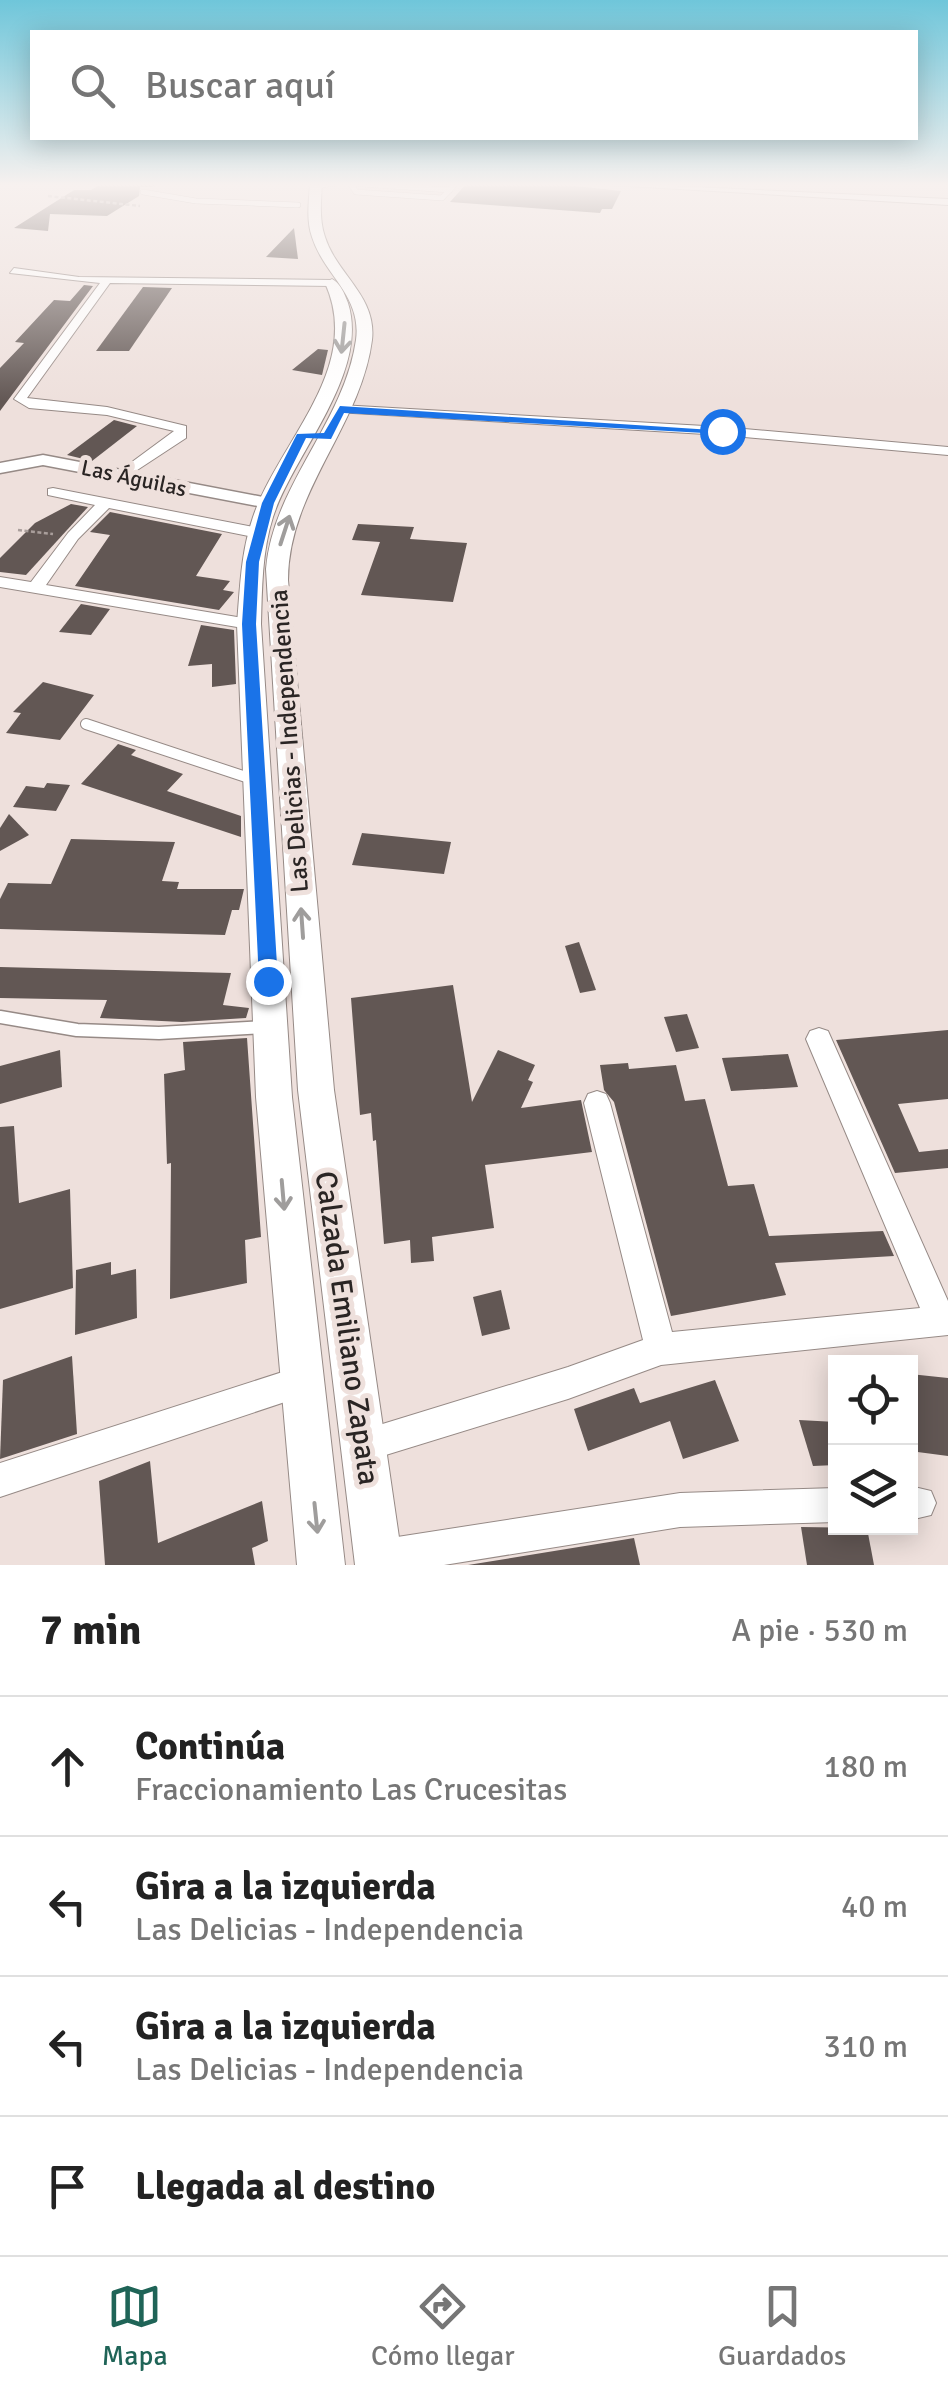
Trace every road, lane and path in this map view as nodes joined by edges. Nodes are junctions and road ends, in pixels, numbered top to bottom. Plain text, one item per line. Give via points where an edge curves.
1 (313, 256) edge
2 (330, 256) edge
3 (14, 272) dead end
4 (107, 280) junction
5 (332, 283) junction
6 (340, 410) junction
7 (315, 435) junction
8 (948, 451) edge
9 (0, 468) edge
10 (122, 476) junction
11 (54, 492) dead end
12 (105, 502) junction
13 (268, 503) junction
14 (18, 530) dead end
15 (258, 533) junction
16 (73, 536) junction
17 (0, 582) edge
18 (36, 588) junction
19 (249, 624) junction
20 (86, 724) dead end
21 (258, 781) junction
22 (306, 977) junction
23 (268, 981) junction
24 (0, 1017) edge
25 (271, 1027) junction
26 (818, 1039) dead end
27 (295, 1094) junction
28 (598, 1103) dead end
29 (944, 1320) edge
30 (661, 1350) junction
31 (301, 1382) junction
32 (363, 1446) junction
33 (0, 1480) edge
34 (828, 1505) edge
35 (379, 1561) edge
36 (321, 1565) edge

1 - 5 main road, Las Delicias - Independencia
2 - 6 main road, Las Delicias - Independencia via 364,315 362,357
3 - 4 street
4 - 5 street
4 - 10 street via 20,399 181,429
5 -> 7 main road, Las Delicias - Independencia via 342,301 345,342
6 - 7 main road, Las Delicias - Independencia
6 - 8 street
7 - 13 main road, Las Delicias - Independencia
22 -> 7 main road, Las Delicias - Independencia via 277,566
9 - 10 street, Las Águilas via 42,460
10 - 13 street, Las Águilas
11 - 12 street
12 - 15 street
12 - 16 street
13 - 15 main road, Las Delicias - Independencia
14 - 16 path
15 - 19 main road, Las Delicias - Independencia
16 - 18 street
17 - 18 street
18 - 19 street
19 - 21 main road, Las Delicias - Independencia
20 - 21 lane
21 - 23 main road, Las Delicias - Independencia
22 - 23 main road
22 - 27 main road, Las Delicias - Independencia
23 - 25 main road, Las Delicias - Independencia
24 - 25 lane via 77,1030
25 - 27 main road, Las Delicias - Independencia
26 - 29 street
27 -> 31 main road, Calzada Emiliano Zapata
27 - 32 main road, Calzada Emiliano Zapata
28 - 30 street
29 - 30 street
30 - 32 street
31 - 33 street
31 -> 36 main road, Calzada Emiliano Zapata
32 - 35 main road, Calzada Emiliano Zapata
34 - 35 street via 680,1510

